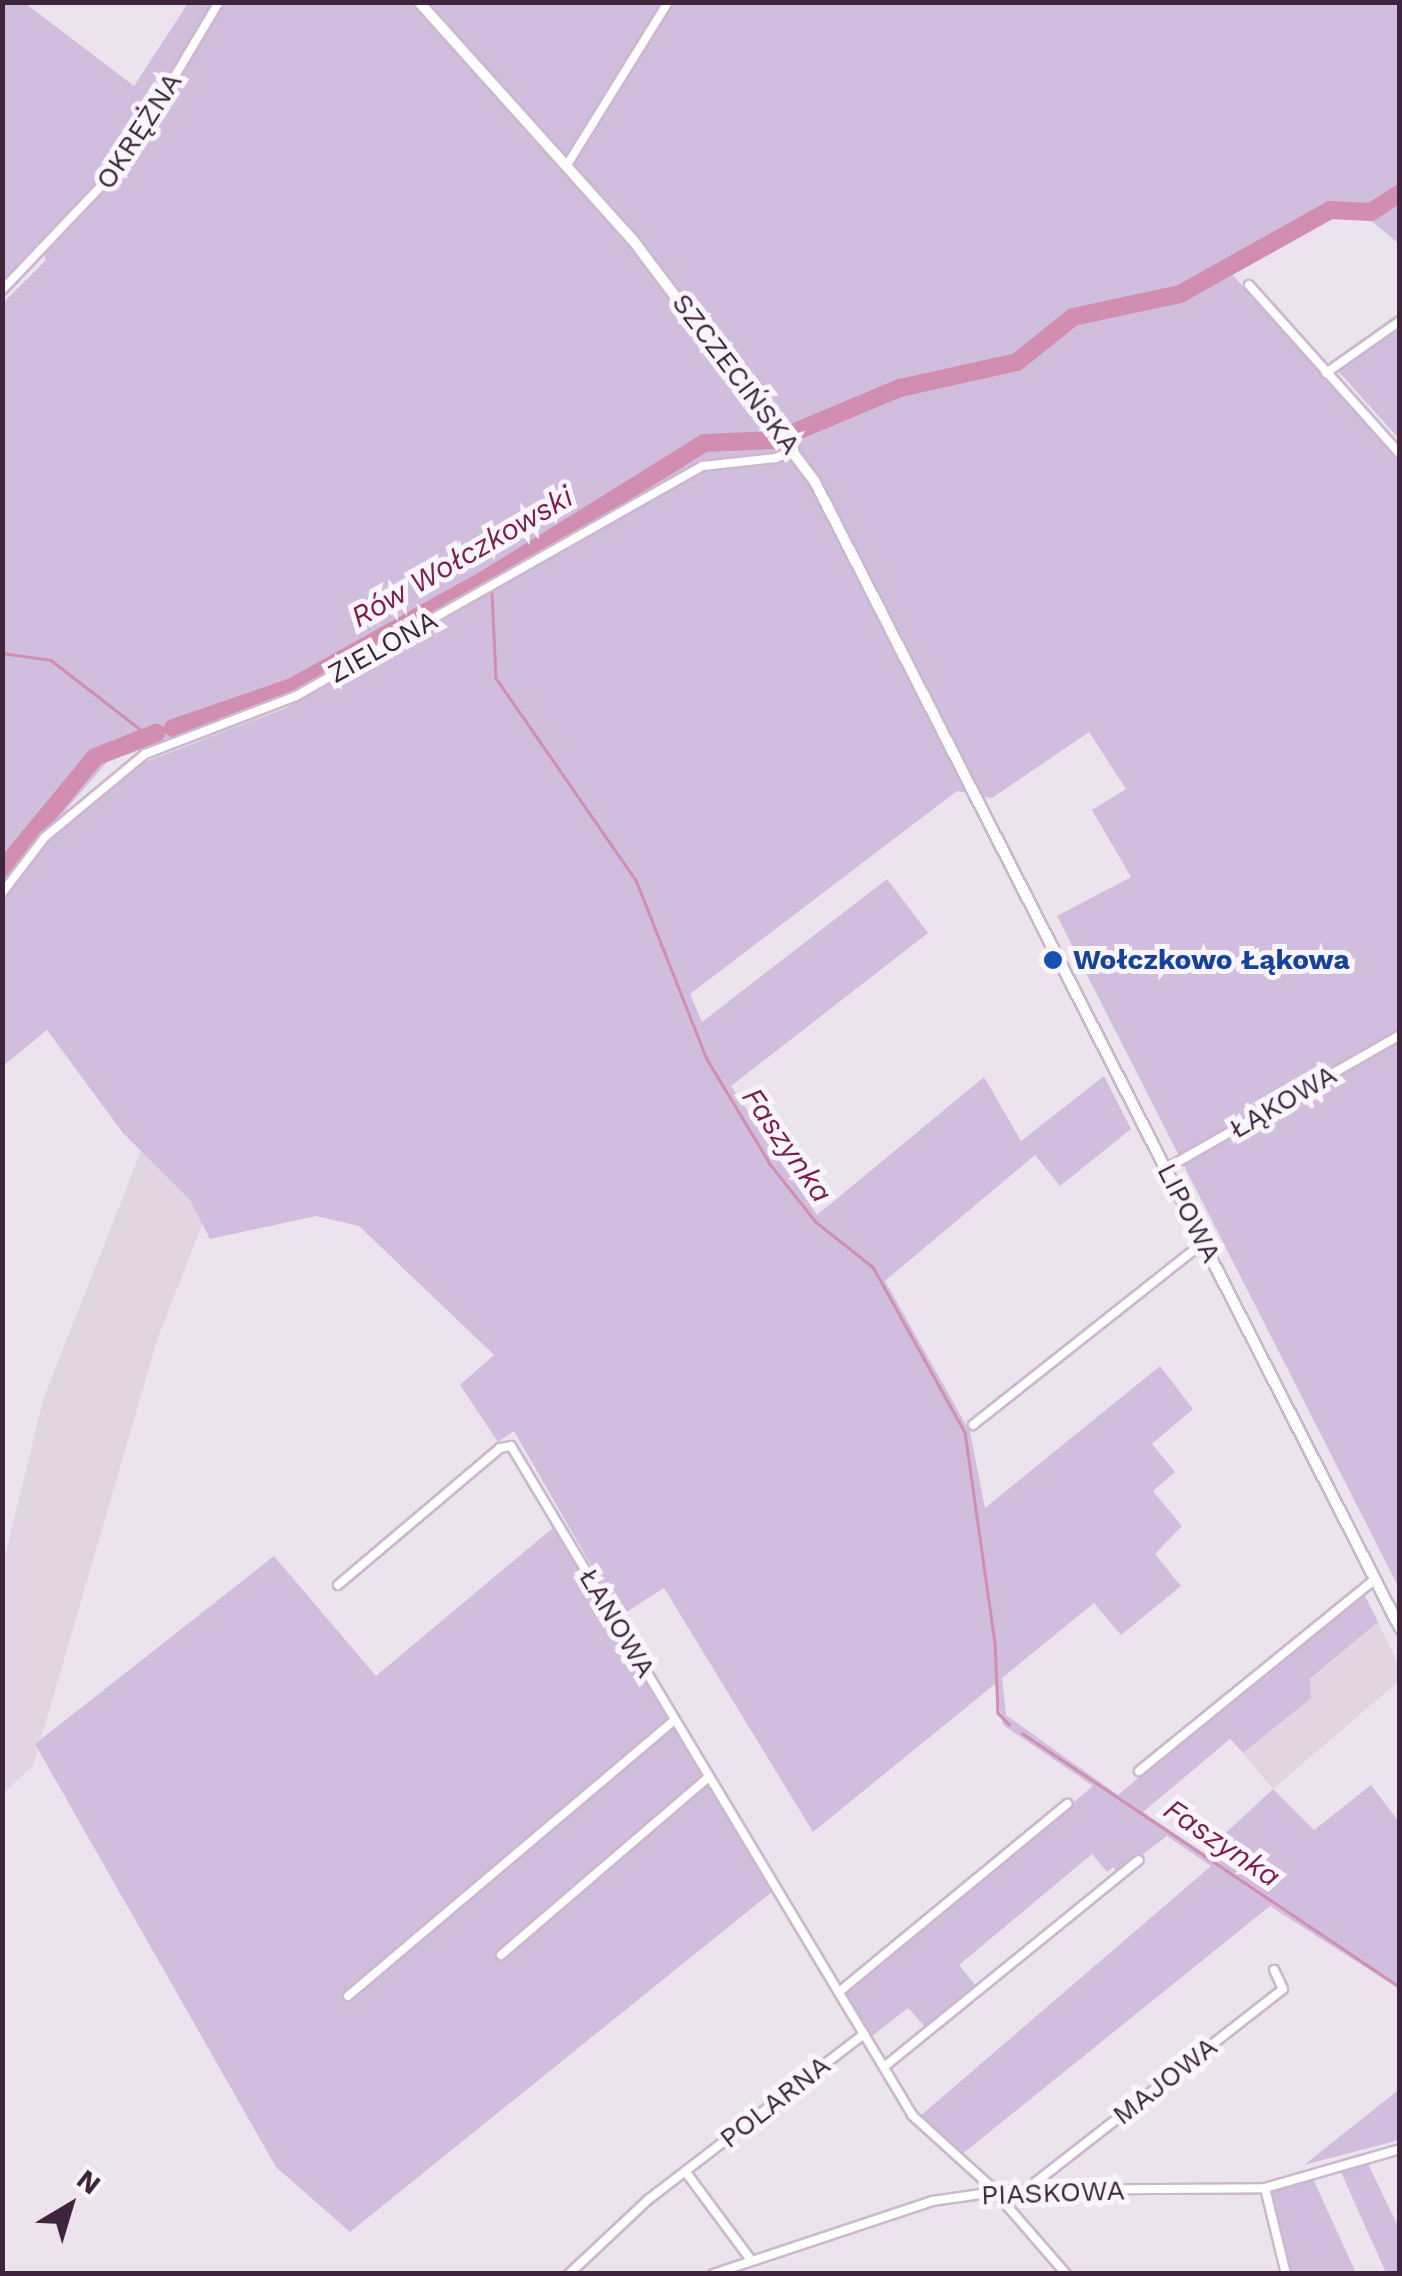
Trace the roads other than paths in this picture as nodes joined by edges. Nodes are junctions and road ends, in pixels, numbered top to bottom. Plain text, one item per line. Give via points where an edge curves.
1 (219, 2) edge
2 (419, 2) edge
3 (668, 2) edge
4 (567, 165) junction
5 (1249, 284) dead end
6 (2, 290) edge
7 (1400, 320) edge
8 (1326, 373) junction
9 (794, 450) junction
10 (1400, 454) edge
11 (978, 797) joint
12 (2, 893) edge
13 (1400, 1035) edge
14 (1166, 1168) junction
15 (1204, 1242) junction
16 (973, 1425) dead end
17 (1374, 1580) junction
18 (338, 1585) dead end
19 (1400, 1628) edge
20 (676, 1720) junction
21 (1139, 1771) dead end
22 (710, 1777) junction
23 (1067, 1804) dead end
24 (1139, 1860) dead end
25 (501, 1955) dead end
26 (1274, 1970) dead end
27 (840, 1992) junction
28 (348, 1996) dead end
29 (864, 2034) junction
30 (884, 2068) junction
31 (1400, 2149) edge
32 (688, 2175) junction
33 (1264, 2188) junction
34 (1035, 2190) junction
35 (993, 2191) junction
36 (751, 2260) junction
37 (1066, 2273) edge
38 (569, 2274) edge
39 (713, 2274) edge
40 (1286, 2274) edge

1 - 6 street, OKRĘŻNA via 122,163
2 - 4 street, SZCZECIŃSKA
3 - 4 street
4 - 9 street, SZCZECIŃSKA
5 - 8 street
7 - 8 street
8 - 10 street
9 - 11 street, SZCZECIŃSKA
9 - 12 street, ZIELONA via 703,466 296,696 145,754 45,837
11 - 14 street, LIPOWA
13 - 14 street, ŁĄKOWA
14 - 15 street, LIPOWA
15 - 16 street
15 - 17 street, LIPOWA
17 - 19 street, LIPOWA
17 - 21 street
18 - 20 street, ŁANOWA via 500,1448 511,1446
20 - 22 street, ŁANOWA
20 - 28 street
22 - 25 street
22 - 27 street, ŁANOWA
23 - 27 street
24 - 30 street
26 - 34 street, MAJOWA via 1284,1989 1036,2182
27 - 29 street, ŁANOWA
29 - 30 street, ŁANOWA
29 - 32 street, POLARNA
30 - 35 street, ŁANOWA via 913,2116
31 - 33 street, PIASKOWA
32 - 36 street
32 - 38 street, POLARNA via 649,2200
33 - 34 street, PIASKOWA
33 - 40 street
34 - 35 street, PIASKOWA
35 - 36 street, PIASKOWA via 900,2209
35 - 37 street, ŁANOWA
36 - 39 street, PIASKOWA

